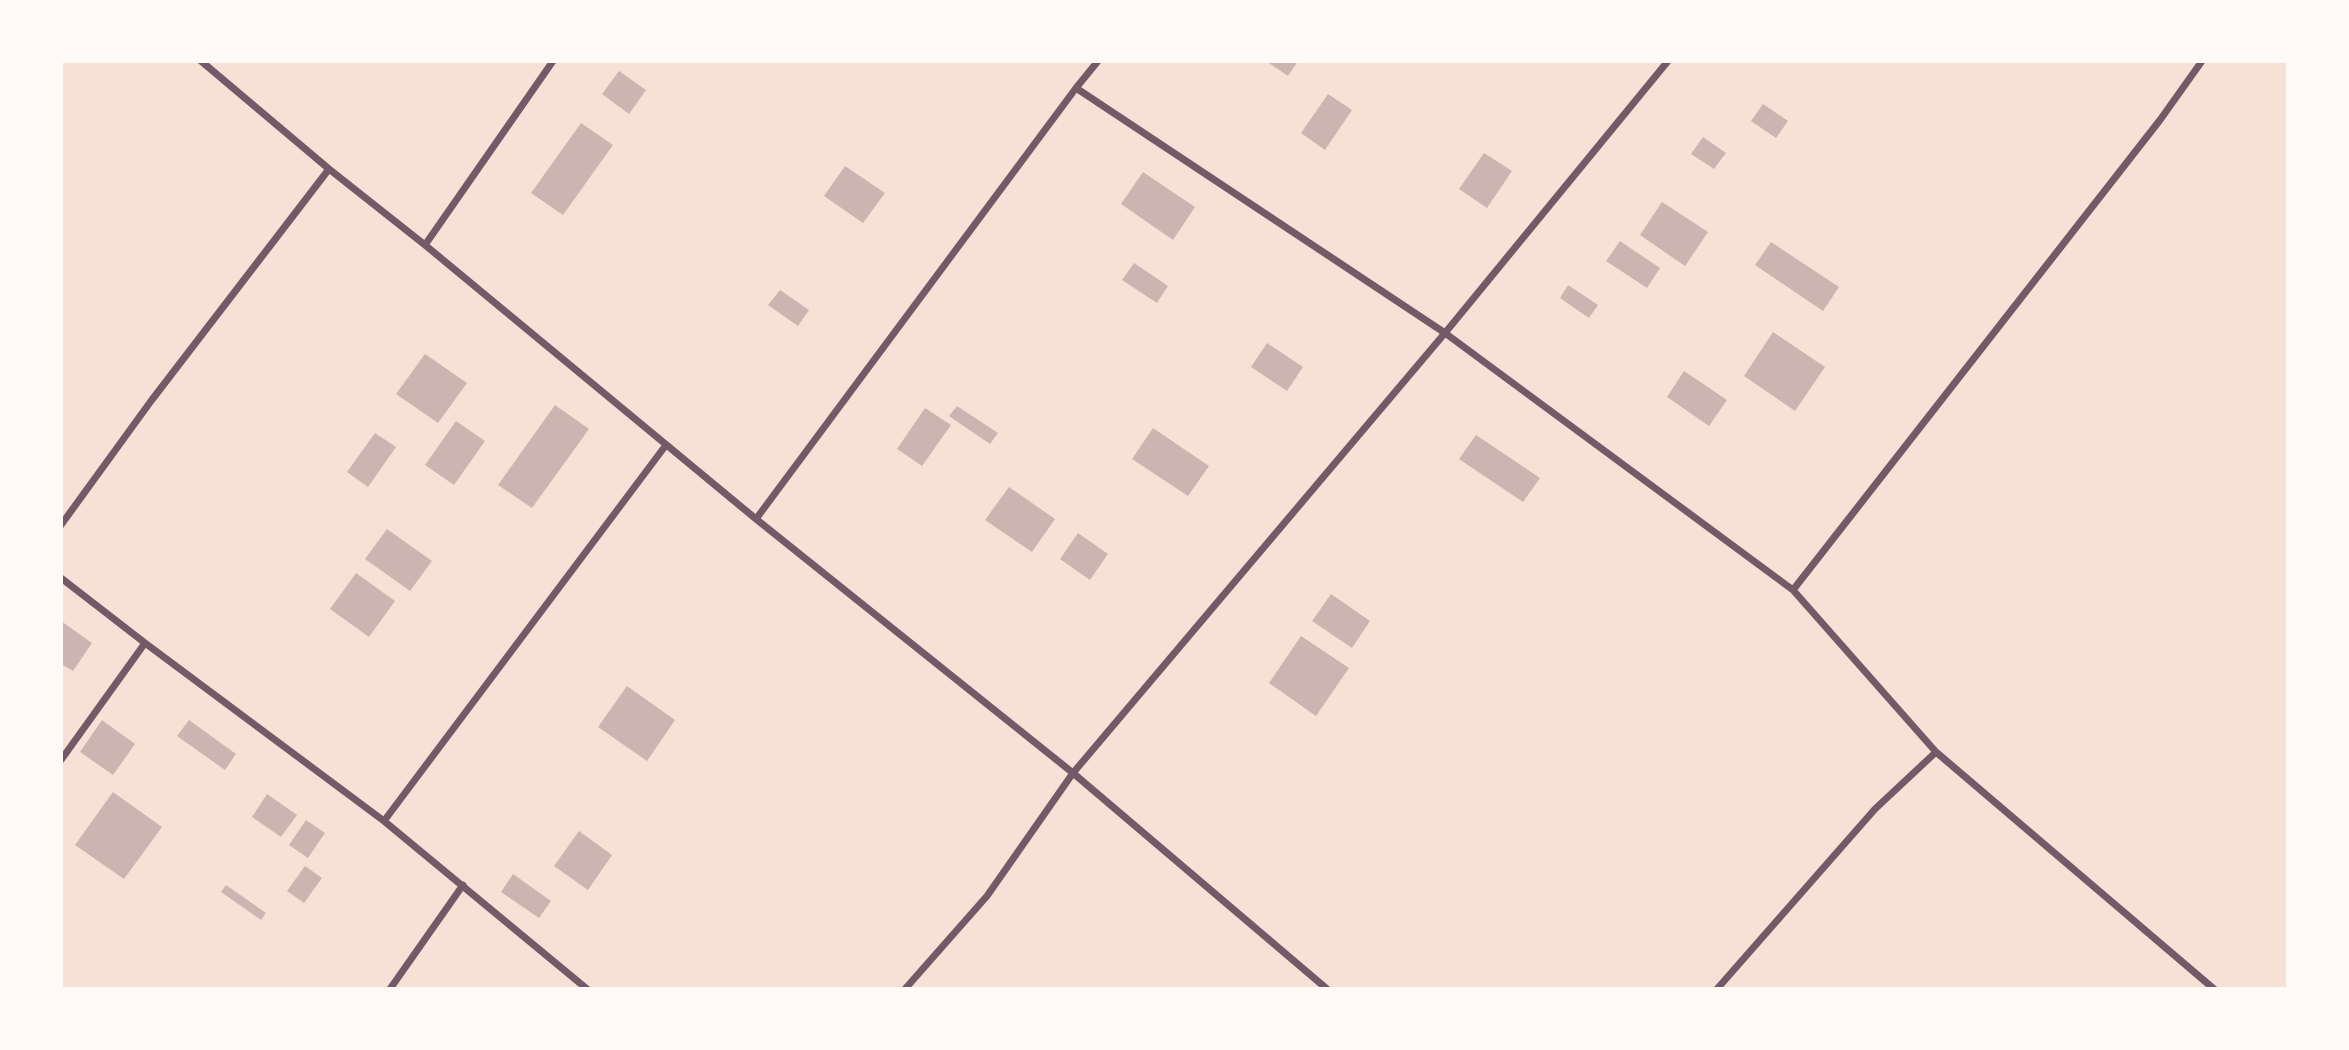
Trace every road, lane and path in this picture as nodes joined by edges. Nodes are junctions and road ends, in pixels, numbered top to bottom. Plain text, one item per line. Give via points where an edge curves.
1 (201, 61) edge
2 (553, 61) edge
3 (1098, 61) edge
4 (1668, 61) edge
5 (2202, 61) edge
6 (1076, 88) junction
7 (329, 169) junction
8 (425, 244) junction
9 (1445, 333) junction
10 (666, 445) junction
11 (756, 519) junction
12 (61, 525) edge
13 (61, 578) edge
14 (1793, 590) junction
15 (145, 643) junction
16 (1936, 751) junction
17 (61, 760) edge
18 (1073, 773) junction
19 (384, 821) junction
20 (463, 885) junction
21 (390, 989) edge
22 (587, 989) edge
23 (905, 989) edge
24 (1327, 989) edge
25 (1717, 989) edge
26 (2214, 989) edge

1 - 7 street
2 - 8 street
3 - 6 street
4 - 9 street
5 - 14 street
6 - 9 street
6 - 11 street
7 - 8 street
7 - 12 street
8 - 10 street
9 - 14 street
9 - 18 street
10 - 11 street
10 - 19 street
11 - 18 street
13 - 15 street
14 - 16 street
15 - 17 street
15 - 19 street
16 - 25 street via 1875,809
16 - 26 street
18 - 23 street via 987,896
18 - 24 street
19 - 20 street
20 - 21 street
20 - 22 street

